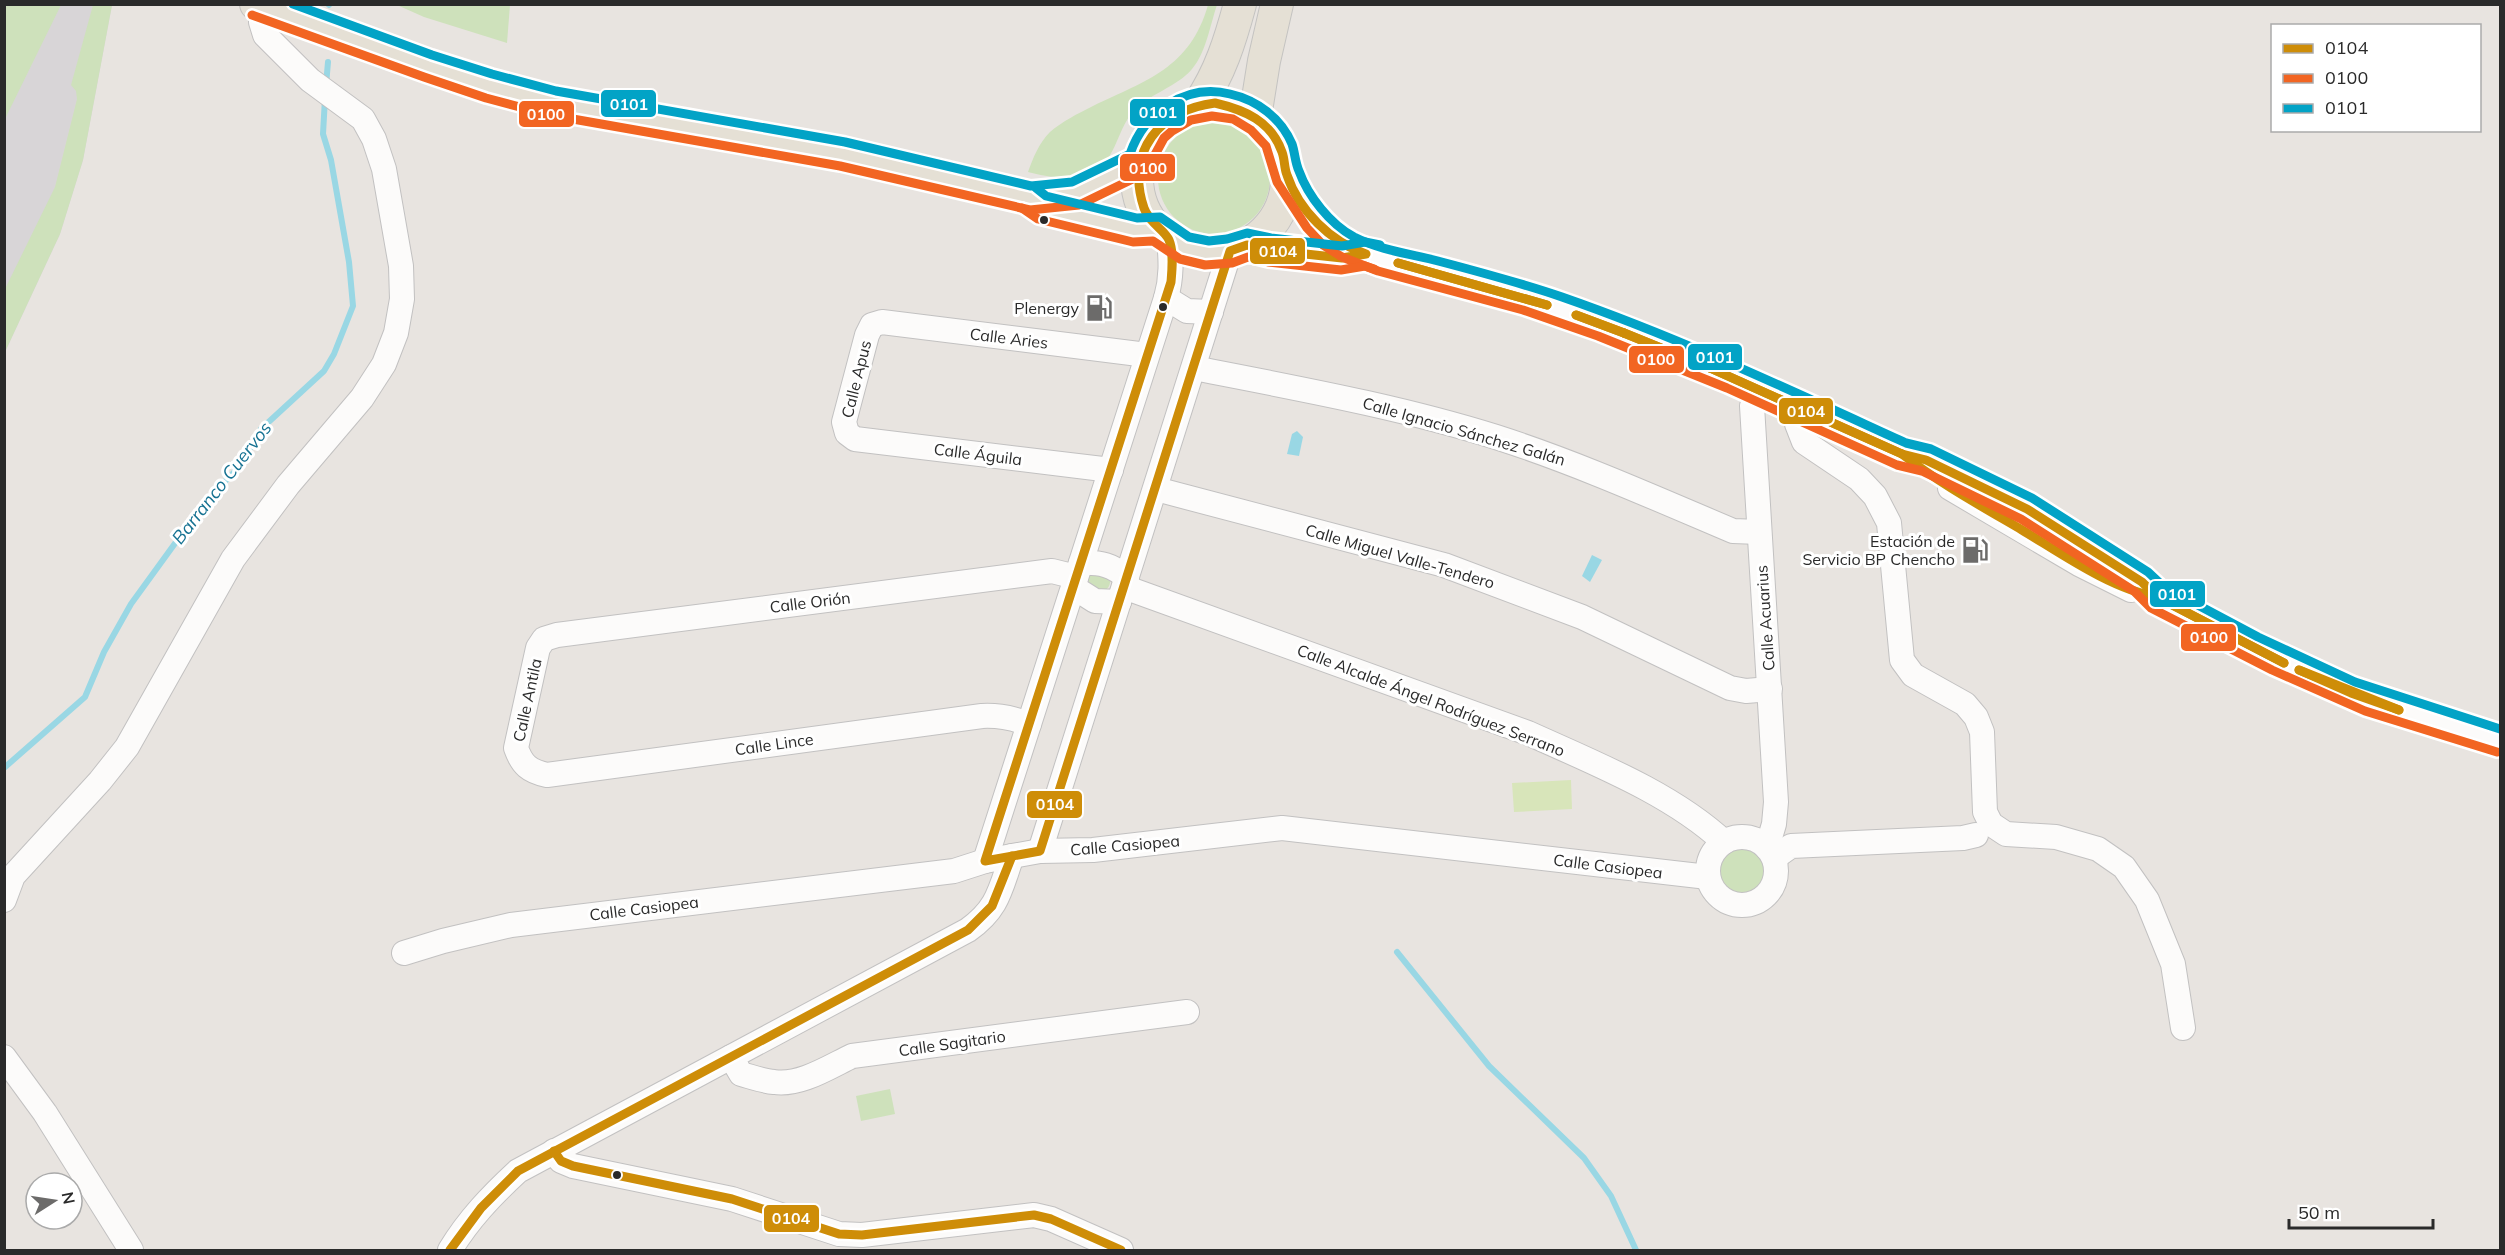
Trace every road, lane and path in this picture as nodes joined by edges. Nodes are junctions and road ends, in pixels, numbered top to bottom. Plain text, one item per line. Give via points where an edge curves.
1 (1240, 4) edge
2 (1277, 4) edge
3 (261, 6) edge
4 (1199, 104) junction
5 (1255, 117) junction
6 (1139, 163) junction
7 (1287, 176) junction
8 (1031, 198) junction
9 (1163, 234) junction
10 (1238, 248) junction
11 (1366, 254) junction
12 (1166, 298) junction
13 (1211, 312) junction
14 (872, 325) joint
15 (1147, 355) junction
16 (1194, 368) junction
17 (1759, 389) junction
18 (1802, 410) junction
19 (847, 434) joint
20 (1111, 470) junction
21 (1156, 489) junction
22 (1759, 532) junction
23 (1077, 576) junction
24 (1124, 589) junction
25 (544, 639) joint
26 (1770, 689) junction
27 (1029, 724) junction
28 (2500, 741) edge
29 (521, 762) joint
30 (1976, 835) dead end
31 (1724, 842) junction
32 (1041, 851) junction
33 (1771, 853) junction
34 (1012, 856) junction
35 (985, 861) junction
36 (1708, 877) junction
37 (4, 900) edge
38 (404, 953) dead end
39 (1187, 1012) dead end
40 (2183, 1028) dead end
41 (4, 1057) edge
42 (731, 1057) junction
43 (554, 1151) junction
44 (131, 1251) edge
45 (450, 1251) edge
46 (1121, 1251) edge

1 - 4 main road via 1227,52
2 - 5 main road
3 - 8 main road via 489,86 553,103 842,154
3 - 37 street via 265,35 310,80 363,119 374,139 384,169 401,266 402,299 396,333 384,364 362,398 288,485 233,560 127,747 13,876
4 - 5 main road via 1218,103
4 - 6 main road via 1178,111 1160,124
5 - 7 main road via 1272,133 1283,153
6 - 8 main road via 1076,194
6 - 9 main road via 1138,186 1144,209
7 - 10 main road via 1285,197 1277,216 1264,233
7 - 11 street via 1318,225 1338,241
8 - 9 main road via 1041,207
9 - 10 main road via 1185,248 1208,253
9 - 12 street via 1172,264
10 - 11 street via 1342,258
10 - 13 street
11 - 17 street via 1556,308 1655,344
12 - 13 street via 1187,311
12 - 15 street
13 - 16 street
14 - 15 street, Calle Aries via 882,322
14 - 19 street, Calle Apus via 844,422
15 - 20 street
16 - 21 street
16 - 22 street, Calle Ignacio Sánchez Galán via 1341,397 1494,436 1571,462 1733,531
17 - 18 street
17 - 22 street, Calle Acuarius via 1752,406
18 - 28 street via 1902,454 1926,473 2079,564 2139,594 2157,597 2292,667 2407,713
18 - 40 street via 1797,424 1804,442 1859,479 1875,496 1889,523 1902,660 1913,675 1965,704 1976,717 1982,732 1985,812 1991,824 2006,834 2056,837 2098,849 2124,867 2147,900 2173,964
19 - 20 street, Calle Águila via 855,439
20 - 23 street
21 - 24 street
21 - 26 street, Calle Miguel Valle-Tendero via 1444,565 1582,617 1730,688
22 - 26 street, Calle Acuarius
23 - 24 street via 1095,601
23 - 24 street via 1106,564 1117,568
23 - 25 street, Calle Orión via 1052,571
23 - 27 street
24 - 31 street, Calle Alcalde Ángel Rodríguez Serrano via 1528,733 1664,799
24 - 32 street
25 - 29 street, Calle Antila via 538,648 516,748
26 - 33 street, Calle Acuarius via 1776,802
27 - 29 street, Calle Lince via 1004,716 982,716 547,775 532,771
27 - 35 street
30 - 33 street via 1791,846
31 - 33 street via 1747,837
31 - 36 street via 1711,857
32 - 34 street, Calle Casiopea
32 - 36 street, Calle Casiopea via 1094,850 1282,828
33 - 36 street via 1776,880 1771,891 1752,904 1741,906 1719,897
34 - 35 street, Calle Casiopea
34 - 42 street via 996,900 977,924
35 - 38 street, Calle Casiopea via 954,871 511,925
39 - 42 street, Calle Sagitario via 852,1056 788,1083 741,1074
41 - 44 street via 45,1113
42 - 43 street
43 - 45 street via 518,1171 488,1198
43 - 46 street via 561,1161 573,1166 732,1199 839,1234 862,1235 1034,1215

